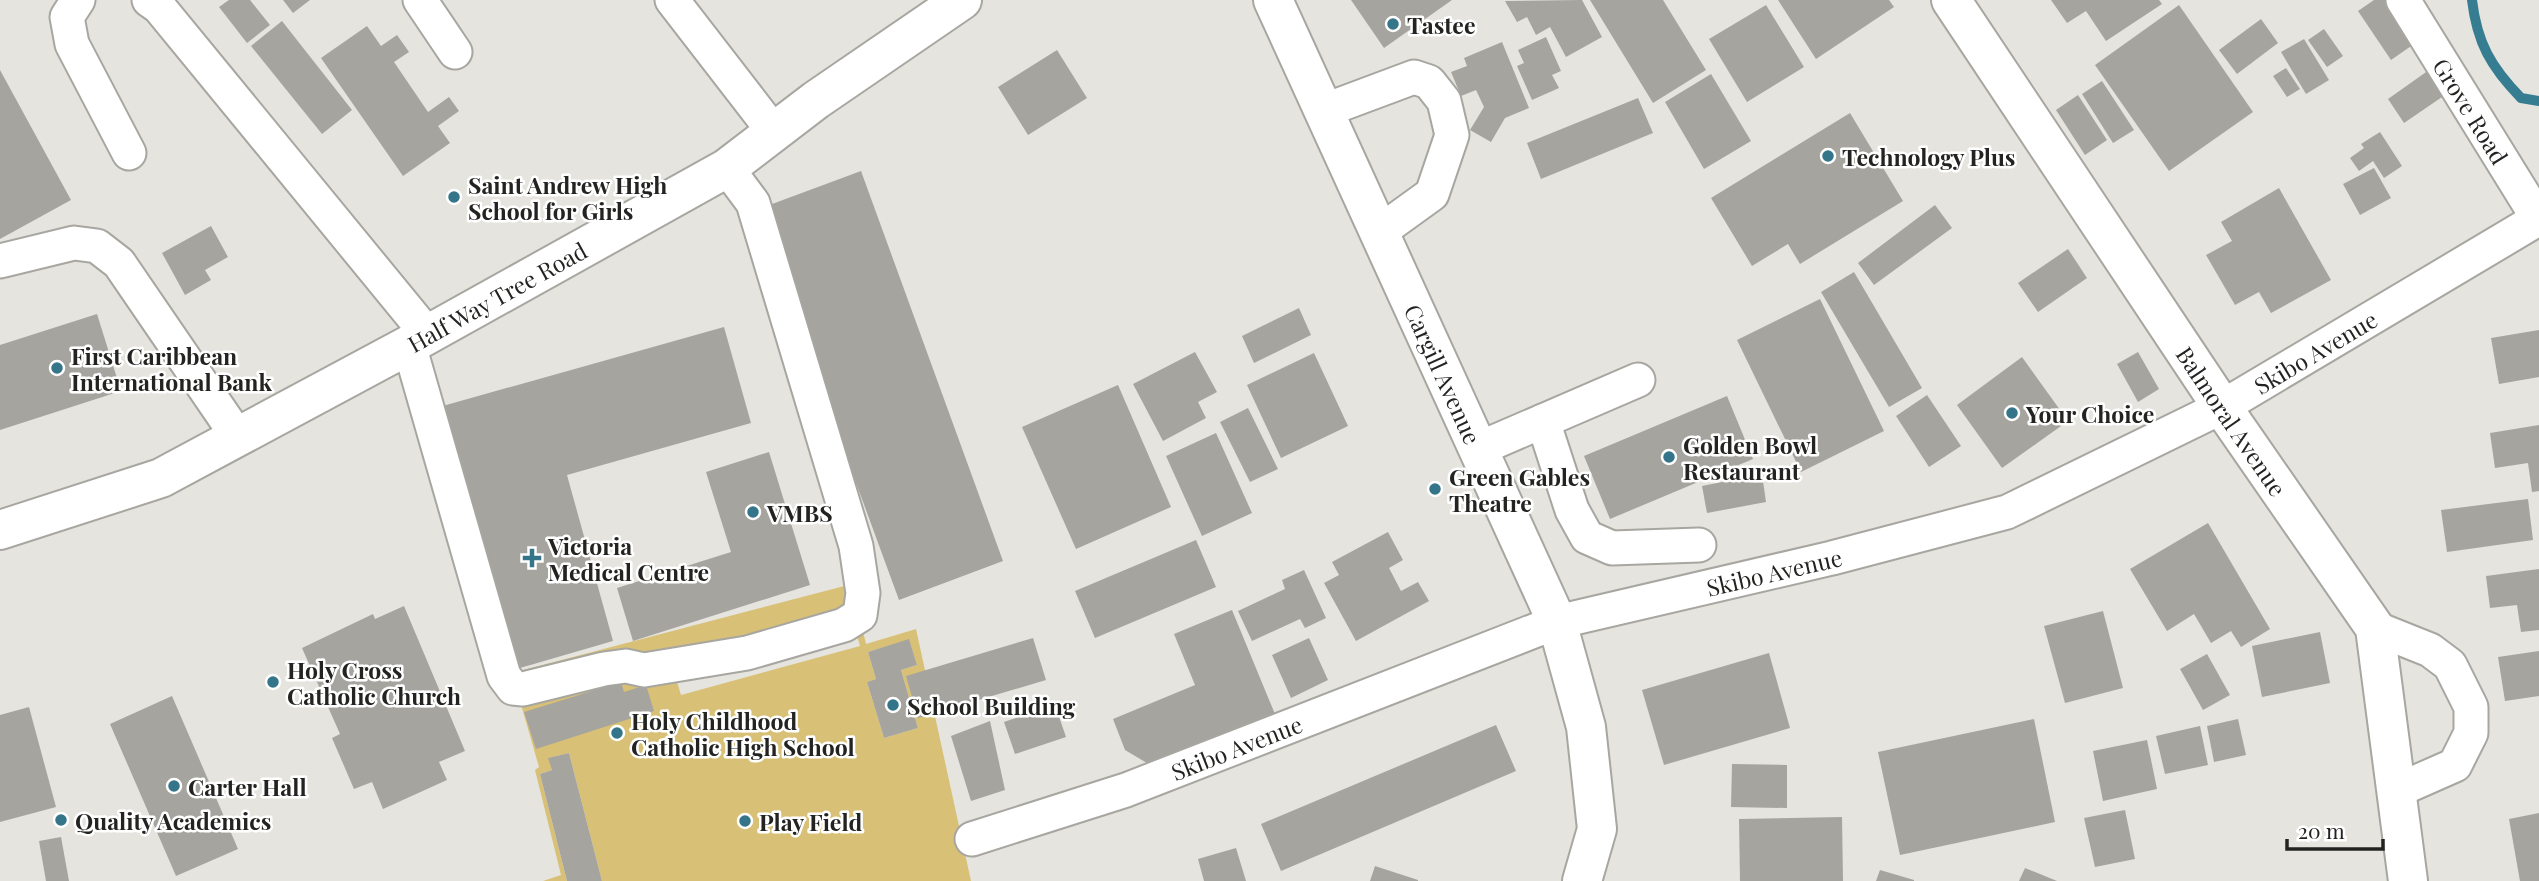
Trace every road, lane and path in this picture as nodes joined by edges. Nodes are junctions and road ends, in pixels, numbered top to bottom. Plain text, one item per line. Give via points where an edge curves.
1 (78, 0) edge
2 (149, 0) edge
3 (420, 0) edge
4 (672, 0) edge
5 (962, 0) edge
6 (1273, 0) edge
7 (1951, 0) edge
8 (2403, 0) edge
9 (454, 52) dead end
10 (1323, 111) junction
11 (774, 132) junction
12 (129, 153) dead end
13 (727, 168) junction
14 (2539, 219) edge
15 (1378, 233) junction
16 (0, 261) edge
17 (419, 340) junction
18 (1638, 380) dead end
19 (2222, 407) junction
20 (1543, 421) junction
21 (238, 437) junction
22 (1478, 449) junction
23 (0, 530) edge
24 (1699, 545) dead end
25 (1557, 621) junction
26 (2375, 628) junction
27 (2396, 791) junction
28 (972, 839) dead end
29 (1582, 881) edge
30 (2408, 881) edge

1 - 12 street via 66,17 72,44
2 - 17 street
3 - 9 street
4 - 11 street
5 - 11 main road, Half Way Tree Road
6 - 10 main road, Cargill Avenue
7 - 19 main road, Balmoral Avenue
8 - 14 street, Grove Road
10 - 15 main road, Cargill Avenue
10 - 15 street via 1414,77 1429,82 1444,101 1452,135 1432,194
11 - 13 main road, Half Way Tree Road
13 - 17 main road, Half Way Tree Road
13 - 17 street via 753,203 856,547 863,593 860,615 844,625 747,653 644,670 626,666 604,669 513,688 504,676
14 - 19 street, Skibo Avenue
15 - 22 main road, Cargill Avenue
16 - 21 street via 74,243 97,246 119,263
17 - 21 main road, Half Way Tree Road
18 - 20 street
19 - 25 street, Skibo Avenue via 2007,512 1832,558
19 - 26 main road, Balmoral Avenue
20 - 22 street
20 - 24 street via 1572,510 1587,537 1612,548
21 - 23 main road, Half Way Tree Road via 161,478
22 - 25 main road, Cargill Avenue
25 - 28 street, Skibo Avenue via 1126,790
25 - 29 main road, Cargill Avenue via 1586,727 1597,829
26 - 27 main road, Balmoral Avenue
26 - 27 street via 2430,649 2451,665 2470,707 2471,733 2455,765
27 - 30 main road, Balmoral Avenue

